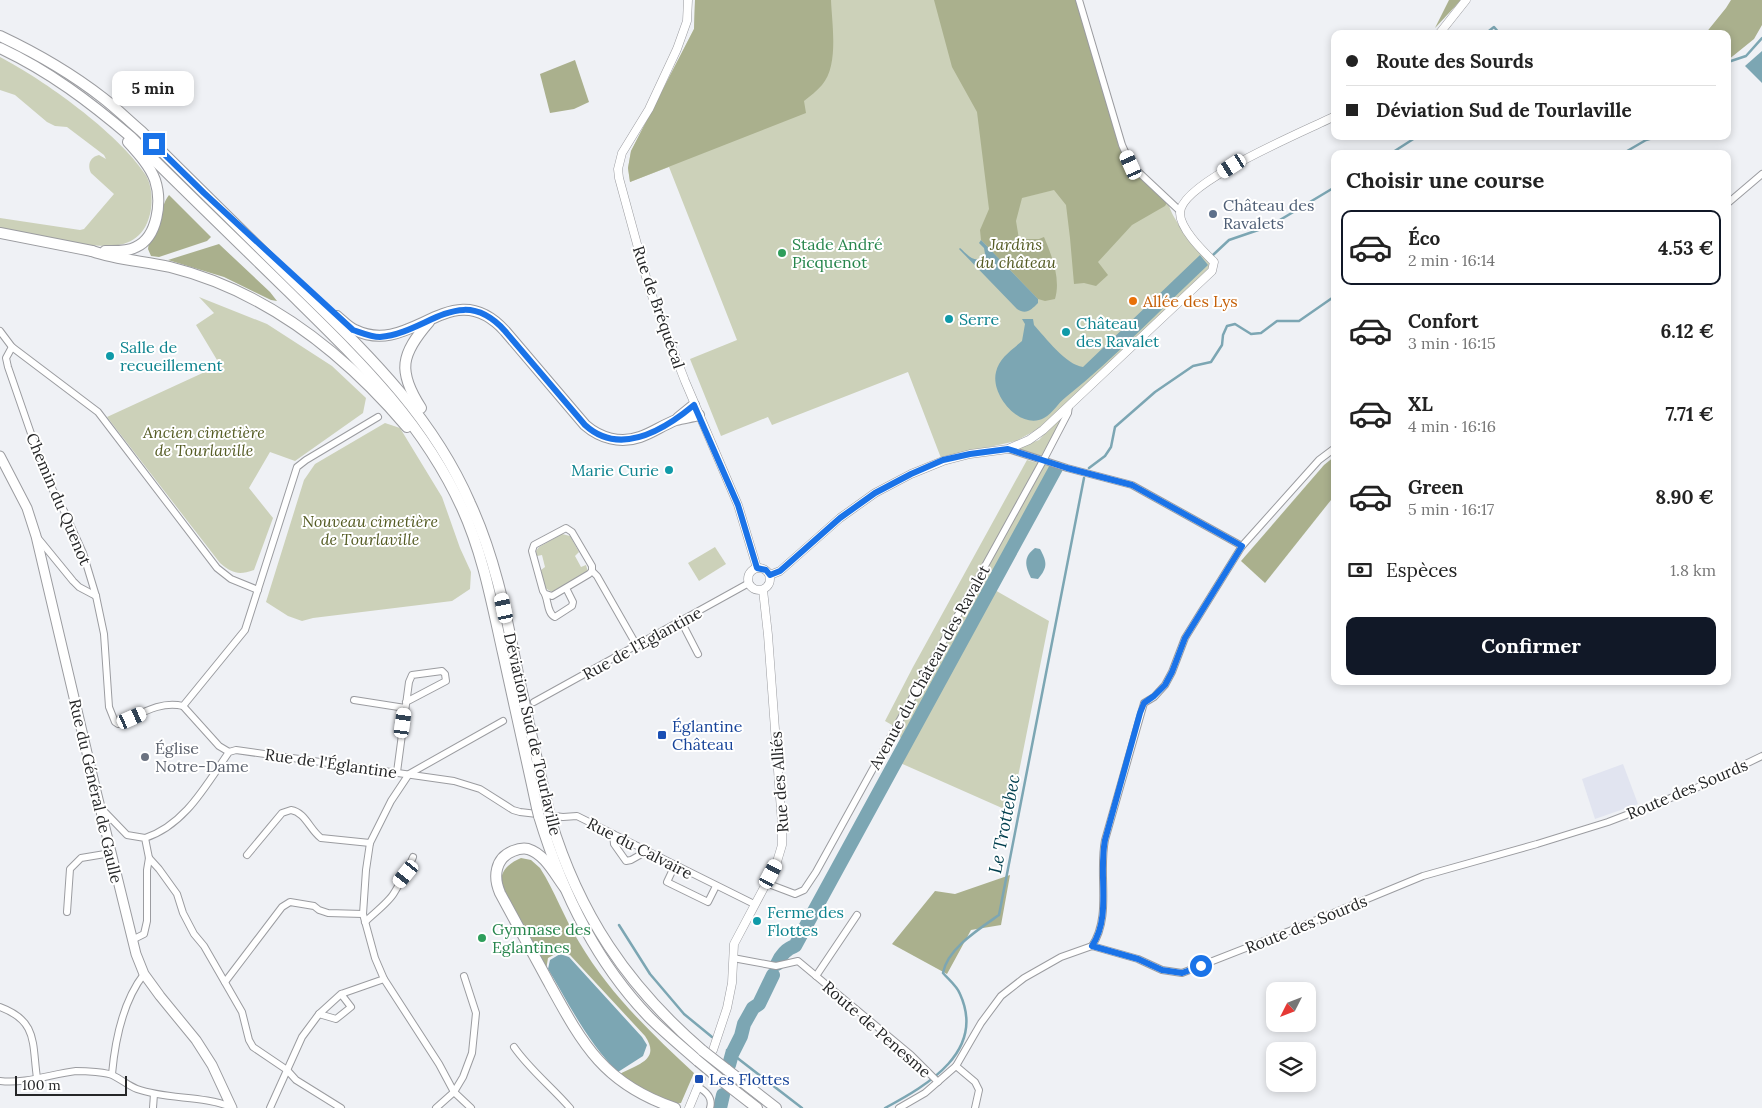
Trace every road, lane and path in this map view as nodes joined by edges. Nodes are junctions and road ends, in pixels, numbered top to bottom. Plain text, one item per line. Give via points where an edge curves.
1 (688, 0) edge
2 (1079, 0) edge
3 (1466, 0) edge
4 (1442, 30) edge
5 (0, 36) edge
6 (0, 48) edge
7 (95, 106) junction
8 (1331, 118) edge
9 (1762, 174) edge
10 (204, 193) junction
11 (1731, 200) edge
12 (1180, 212) junction
13 (0, 233) edge
14 (92, 251) junction
15 (431, 320) junction
16 (0, 331) edge
17 (12, 347) junction
18 (694, 405) junction
19 (1069, 406) junction
20 (699, 415) junction
21 (378, 417) dead end
22 (675, 421) junction
23 (440, 445) junction
24 (1008, 449) junction
25 (1331, 451) edge
26 (0, 456) edge
27 (1044, 459) junction
28 (452, 488) junction
29 (36, 536) junction
30 (1242, 546) junction
31 (757, 568) junction
32 (592, 571) junction
33 (770, 575) junction
34 (749, 583) junction
35 (566, 588) junction
36 (258, 590) junction
37 (763, 590) junction
38 (546, 594) junction
39 (96, 596) junction
40 (680, 621) junction
41 (637, 646) junction
42 (698, 654) dead end
43 (354, 700) dead end
44 (534, 702) dead end
45 (405, 705) junction
46 (183, 706) junction
47 (503, 720) dead end
48 (229, 752) junction
49 (1762, 756) edge
50 (396, 772) junction
51 (409, 774) junction
52 (100, 808) junction
53 (544, 812) junction
54 (613, 834) junction
55 (145, 838) junction
56 (370, 843) junction
57 (647, 851) junction
58 (111, 853) junction
59 (246, 855) dead end
60 (412, 857) dead end
61 (149, 858) junction
62 (674, 865) junction
63 (766, 883) junction
64 (716, 886) junction
65 (564, 888) junction
66 (754, 904) junction
67 (68, 912) dead end
68 (363, 914) junction
69 (857, 915) dead end
70 (365, 922) junction
71 (132, 940) junction
72 (1092, 946) junction
73 (733, 958) junction
74 (144, 974) junction
75 (464, 976) dead end
76 (816, 976) junction
77 (384, 979) junction
78 (225, 982) junction
79 (341, 994) junction
80 (0, 1006) edge
81 (319, 1014) junction
82 (514, 1047) dead end
83 (708, 1050) junction
84 (956, 1066) junction
85 (287, 1070) junction
86 (112, 1074) junction
87 (37, 1078) junction
88 (0, 1081) edge
89 (938, 1082) junction
90 (699, 1083) joint
91 (454, 1092) junction
92 (154, 1094) junction
93 (152, 1108) edge
94 (233, 1108) edge
95 (270, 1108) edge
96 (341, 1108) edge
97 (436, 1108) edge
98 (471, 1108) edge
99 (570, 1108) edge
100 (675, 1108) edge
101 (689, 1108) edge
102 (710, 1108) edge
103 (757, 1108) edge
104 (776, 1108) edge
105 (899, 1108) edge
106 (975, 1108) edge

1 - 18 street, Rue de Bréquécal via 687,21 677,49 649,109 622,152 618,169 649,288
2 - 12 street via 1122,145 1131,165
3 - 4 street
5 - 10 main road, Déviation Sud de Tourlaville via 49,61 104,99
6 - 7 main road, Déviation Sud de Tourlaville via 42,70
7 - 14 main road via 151,172 158,194 155,221 144,242 136,248
7 - 28 main road, Déviation Sud de Tourlaville via 360,363 412,423
8 - 12 street via 1246,158 1184,200
9 - 11 street
10 - 15 main road via 353,330 378,337
10 - 23 main road, Déviation Sud de Tourlaville via 363,350 414,408
12 - 19 street via 1191,237 1214,262 1212,271
13 - 14 main road
14 - 28 main road via 170,267 210,280 276,311 319,340 372,387 410,430
15 - 22 main road via 461,309 476,310 491,317 585,425 598,435 615,440 632,439
15 - 23 main road via 414,339 406,356 406,374 410,391
16 - 17 street
17 - 36 street via 98,412 216,568 231,579
17 - 39 street, Chemin du Quenot via 6,358 8,367 46,477 83,553
18 - 20 street, Rue de Bréquécal
18 - 22 main road
19 - 24 street via 1029,440
19 - 27 street, Avenue du Château des Ravalet
20 - 22 main road
20 - 31 street, Rue de Bréquécal via 738,505
21 - 36 street via 298,467
23 - 53 main road, Déviation Sud de Tourlaville via 471,503 500,589
24 - 27 street
24 - 33 street via 943,460 875,493 840,518 780,571
25 - 30 street via 1319,460
26 - 29 main road, Rue du Général de Gaulle via 27,508
27 - 30 street via 1132,485
27 - 63 street, Avenue du Château des Ravalet via 812,879 804,890 795,894
28 - 53 main road, Déviation Sud de Tourlaville via 490,591
29 - 39 street via 73,581
29 - 52 main road, Rue du Général de Gaulle
30 - 72 street via 1185,638 1165,685 1144,703 1140,713 1102,854 1103,912
31 - 33 street via 766,570
31 - 34 street via 749,574
32 - 35 street
32 - 38 street via 572,532 564,528 532,549
32 - 41 street
33 - 37 street via 771,582
34 - 37 street via 756,590
34 - 40 street, Rue de l'Eglantine
35 - 38 street via 552,596
35 - 38 street via 572,606 555,616 550,614
36 - 46 street via 245,630
37 - 63 street, Rue des Alliés via 782,824 782,846
39 - 46 street, Chemin du Quenot via 104,634 109,707 115,722 118,724 160,705
40 - 41 street, Rue de l'Eglantine
40 - 42 street
41 - 44 street, Rue de l'Eglantine
43 - 45 street
45 - 45 street via 446,681 446,674 442,671 412,675
45 - 50 street
46 - 48 street via 219,746
47 - 51 street, Rue de l'Églantine
48 - 50 street, Rue de l'Églantine via 236,750
48 - 55 street via 190,807 172,824
49 - 72 street, Route des Sourds via 1694,789 1608,822 1423,876 1182,973 1162,970 1138,959
50 - 51 street, Rue de l'Églantine
51 - 54 street, Rue du Calvaire via 468,784 520,812 577,816
51 - 56 street
52 - 55 street via 127,835
52 - 58 main road, Rue du Général de Gaulle
53 - 65 main road, Déviation Sud de Tourlaville via 548,845
53 - 83 main road, Déviation Sud de Tourlaville via 581,900 606,943 674,1026
54 - 57 street, Rue du Calvaire
54 - 57 street via 614,844 626,861
55 - 61 street
56 - 59 street via 321,838 300,813 290,810 282,813
56 - 68 street
57 - 62 street, Rue du Calvaire
58 - 67 street via 81,858 70,869
58 - 71 main road, Rue du Général de Gaulle
60 - 70 street via 394,894
61 - 71 street via 147,921 144,934
61 - 78 street via 177,894 194,934
62 - 64 street, Rue du Calvaire
62 - 64 street via 667,882 708,902
63 - 66 street, Rue des Alliés
64 - 66 street, Rue du Calvaire
65 - 100 main road via 545,860 528,849 521,848 508,854 496,872 500,893 588,1050 631,1088
65 - 103 main road, Déviation Sud de Tourlaville, bridge via 581,922 615,974 648,1016
66 - 73 street, Rue des Alliés via 736,938
68 - 70 street
68 - 78 street via 328,913 314,906 290,902 282,907
69 - 76 street, Route de Penesme
70 - 77 street
71 - 74 main road, Rue du Général de Gaulle
72 - 84 street via 1061,957 1024,978 1001,996
73 - 76 street, Route de Penesme via 776,966 798,961
73 - 83 street, Rue des Alliés via 727,1008
74 - 86 street via 123,1016
74 - 94 main road, Rue du Général de Gaulle via 196,1040
75 - 91 street via 476,1013 472,1053
76 - 89 street, Route de Penesme
77 - 79 street
77 - 91 street
78 - 85 street via 242,1012 253,1047
79 - 81 street
79 - 81 street via 351,1007 336,1019
80 - 87 street via 19,1016 29,1028
81 - 85 street via 302,1037
82 - 99 street
83 - 104 main road, Déviation Sud de Tourlaville, bridge via 726,1070
84 - 89 street
84 - 106 street via 975,1082 979,1090
85 - 95 street
85 - 96 street via 296,1080
86 - 87 street via 77,1071
86 - 92 street via 126,1084
87 - 88 street
89 - 105 street
90 - 101 street
90 - 102 street via 709,1097
91 - 97 street
91 - 98 street
92 - 93 street
92 - 94 street via 207,1099

